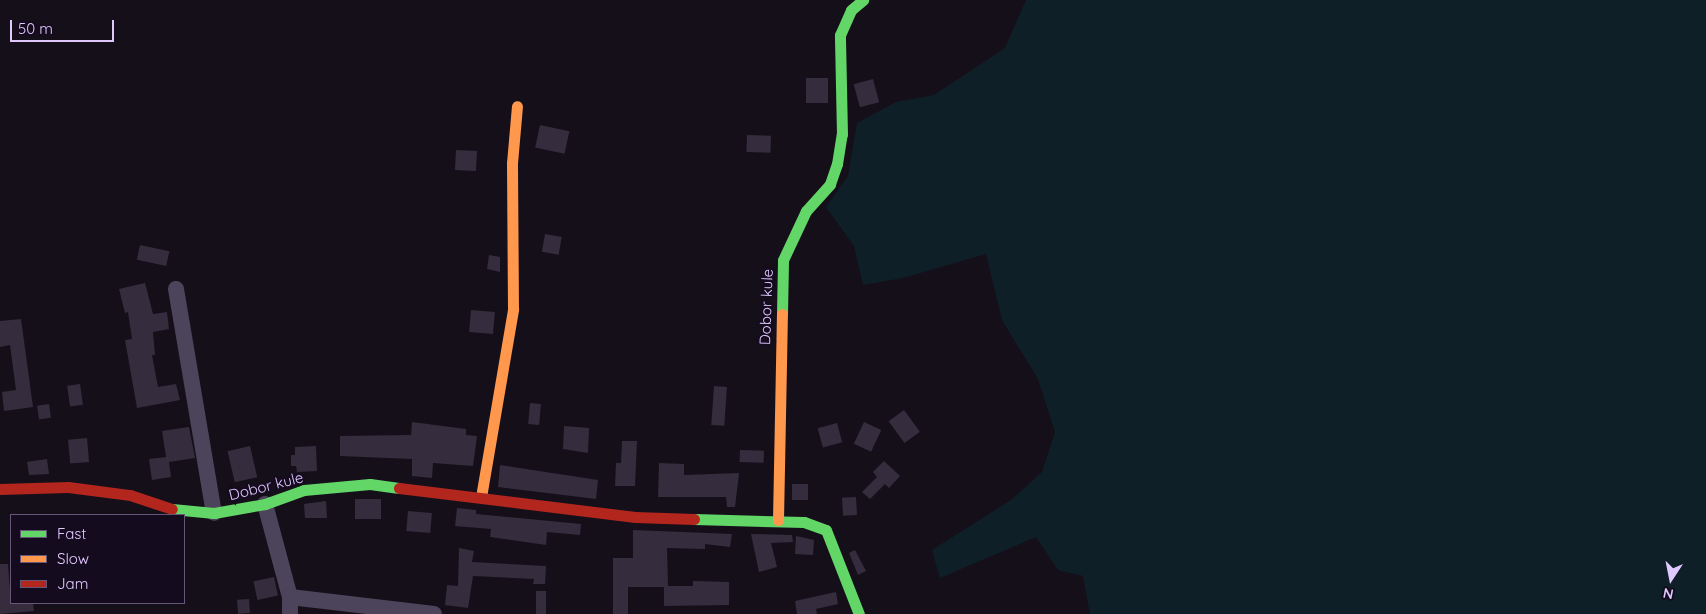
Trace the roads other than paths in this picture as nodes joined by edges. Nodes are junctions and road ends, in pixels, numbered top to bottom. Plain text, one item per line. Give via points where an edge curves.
1 (863, 0) edge
2 (517, 106) dead end
3 (176, 289) dead end
4 (0, 489) edge
5 (482, 497) junction
6 (265, 504) junction
7 (214, 513) junction
8 (778, 520) junction
9 (290, 597) junction
10 (290, 614) edge
11 (434, 614) edge
12 (859, 614) edge

1 - 8 street, Dobor kule via 850,10 840,35 842,134 837,164 830,184 806,211 783,260
2 - 5 street via 512,162 515,222 513,309
3 - 7 street
4 - 7 street, Dobor kule via 68,487 130,495 171,509
5 - 6 street, Dobor kule via 370,484 304,490
5 - 8 street, Dobor kule via 635,516
6 - 7 street, Dobor kule
6 - 9 street
8 - 12 street, Dobor kule via 804,522 826,530
9 - 10 street
9 - 11 street

